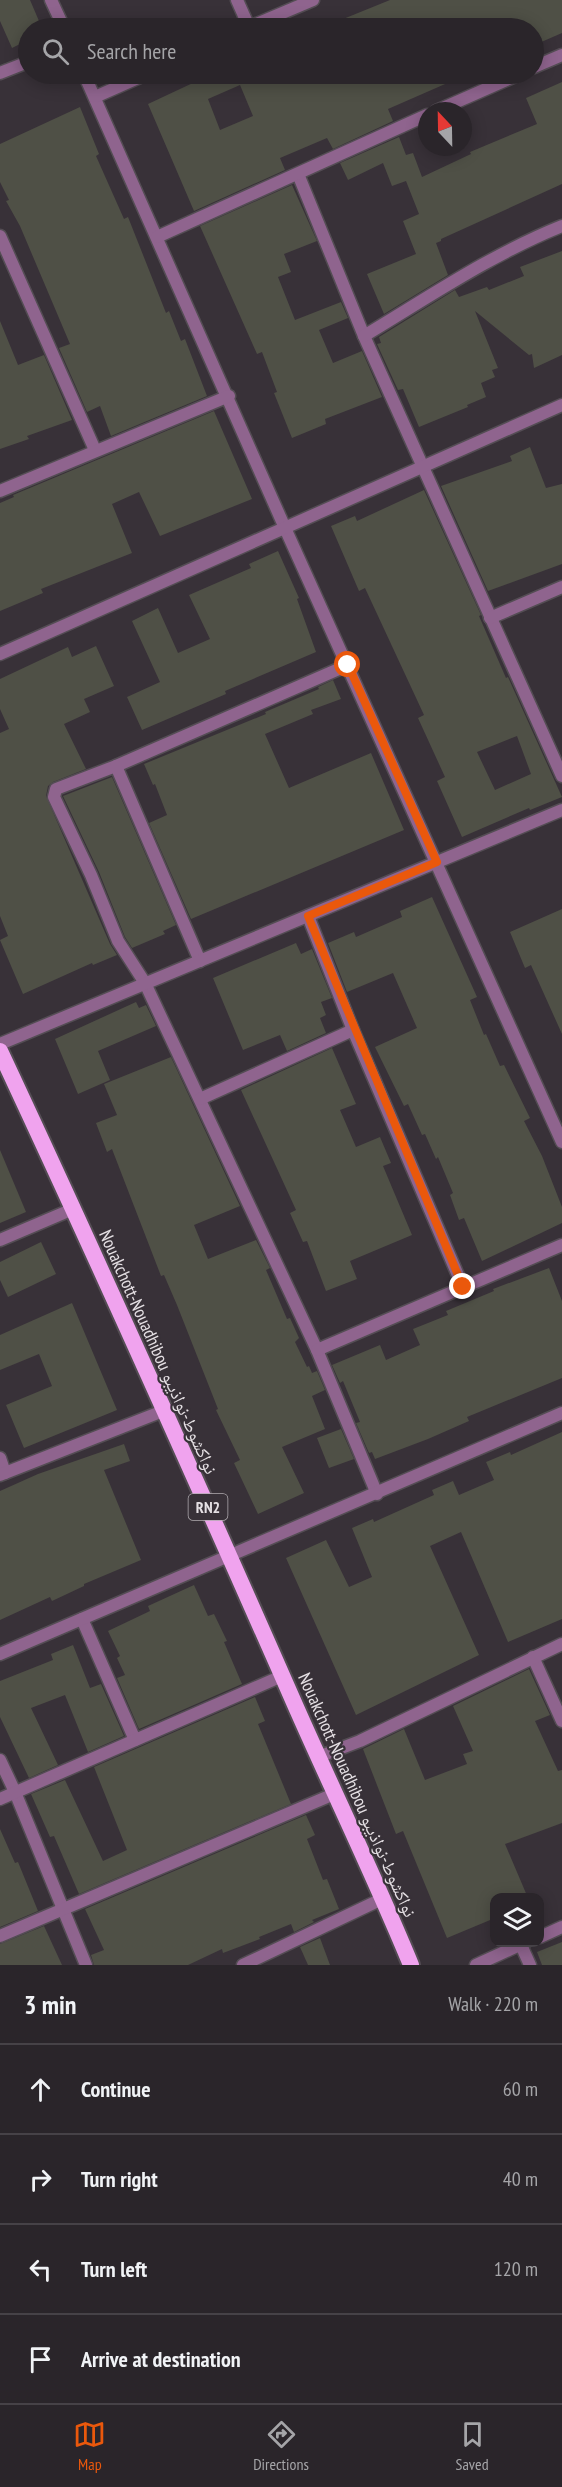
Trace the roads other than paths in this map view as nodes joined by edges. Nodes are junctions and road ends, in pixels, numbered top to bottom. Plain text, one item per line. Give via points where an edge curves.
1 (51, 0) edge
2 (237, 0) edge
3 (313, 0) edge
4 (59, 18) edge
5 (244, 18) edge
6 (271, 18) edge
7 (562, 55) edge
8 (544, 63) edge
9 (18, 66) edge
10 (0, 74) edge
11 (89, 84) edge
12 (124, 84) edge
13 (497, 84) edge
14 (95, 97) junction
15 (456, 102) edge
16 (418, 119) edge
17 (298, 174) junction
18 (562, 226) edge
19 (0, 236) edge
20 (157, 237) junction
21 (364, 336) junction
22 (229, 396) junction
23 (562, 405) edge
24 (95, 450) junction
25 (423, 467) junction
26 (0, 491) edge
27 (285, 528) junction
28 (562, 587) edge
29 (490, 618) junction
30 (0, 654) edge
31 (348, 665) junction
32 (116, 766) junction
33 (562, 776) edge
34 (562, 810) edge
35 (437, 862) junction
36 (308, 916) junction
37 (200, 961) junction
38 (146, 983) junction
39 (353, 1029) junction
40 (0, 1044) edge
41 (0, 1051) edge
42 (200, 1099) junction
43 (562, 1142) edge
44 (73, 1209) junction
45 (0, 1239) edge
46 (562, 1245) edge
47 (463, 1287) junction
48 (317, 1350) junction
49 (163, 1411) junction
50 (562, 1413) edge
51 (0, 1458) edge
52 (2, 1474) edge
53 (377, 1494) junction
54 (231, 1557) junction
55 (82, 1619) junction
56 (562, 1644) edge
57 (0, 1654) edge
58 (533, 1657) junction
59 (282, 1676) junction
60 (562, 1721) edge
61 (135, 1740) junction
62 (318, 1757) junction
63 (0, 1760) edge
64 (15, 1792) junction
65 (334, 1794) junction
66 (0, 1799) edge
67 (384, 1898) junction
68 (62, 1910) junction
69 (562, 1926) edge
70 (544, 1935) edge
71 (0, 1936) edge
72 (517, 1947) edge
73 (525, 1947) edge
74 (86, 1965) edge
75 (243, 1965) edge
76 (411, 1965) edge
77 (476, 1965) edge
78 (530, 1965) edge

1 - 4 street
2 - 5 street
3 - 6 street
7 - 8 street
9 - 10 street
11 - 14 street
12 - 14 street
13 - 15 street
14 - 20 street
16 - 17 street
17 - 20 street
17 - 21 street
18 - 21 street via 523,242
19 - 24 street
20 - 22 street
21 - 25 street
22 - 24 street
22 - 27 street
23 - 25 street
24 - 26 street
25 - 27 street
25 - 29 street
27 - 30 street
27 - 31 street
28 - 29 street
29 - 33 street
31 - 32 street
31 - 35 street
32 - 37 street
32 - 38 street via 56,789 54,797 118,941
34 - 35 street
35 - 36 street
35 - 43 street
36 - 37 street
36 - 39 street
37 - 38 street
38 - 40 street
38 - 42 street
39 - 42 street
39 - 47 street
41 - 44 highway, Nouakchott-Nouadhibou نواكشوط-نواذيبو / RN2
42 - 48 street
44 - 45 street
44 - 49 highway, Nouakchott-Nouadhibou نواكشوط-نواذيبو / RN2
46 - 47 street
47 - 48 street
48 - 53 street
49 - 52 street
49 - 54 highway, Nouakchott-Nouadhibou نواكشوط-نواذيبو / RN2
50 - 53 street
51 - 52 street
53 - 54 street
54 - 55 street
54 - 59 highway, Nouakchott-Nouadhibou نواكشوط-نواذيبو / RN2
55 - 57 street
55 - 61 street
56 - 58 street
58 - 60 street
58 - 62 street via 360,1741
59 - 61 street
59 - 62 highway, Nouakchott-Nouadhibou نواكشوط-نواذيبو / RN2
61 - 64 street
62 - 65 highway, Nouakchott-Nouadhibou نواكشوط-نواذيبو / RN2
63 - 64 street
64 - 66 street
64 - 68 street
65 - 67 highway, Nouakchott-Nouadhibou نواكشوط-نواذيبو / RN2
65 - 68 street
67 - 75 street
67 - 76 highway, Nouakchott-Nouadhibou نواكشوط-نواذيبو / RN2
68 - 71 street
68 - 74 street
69 - 70 street
72 - 77 street
73 - 78 street

